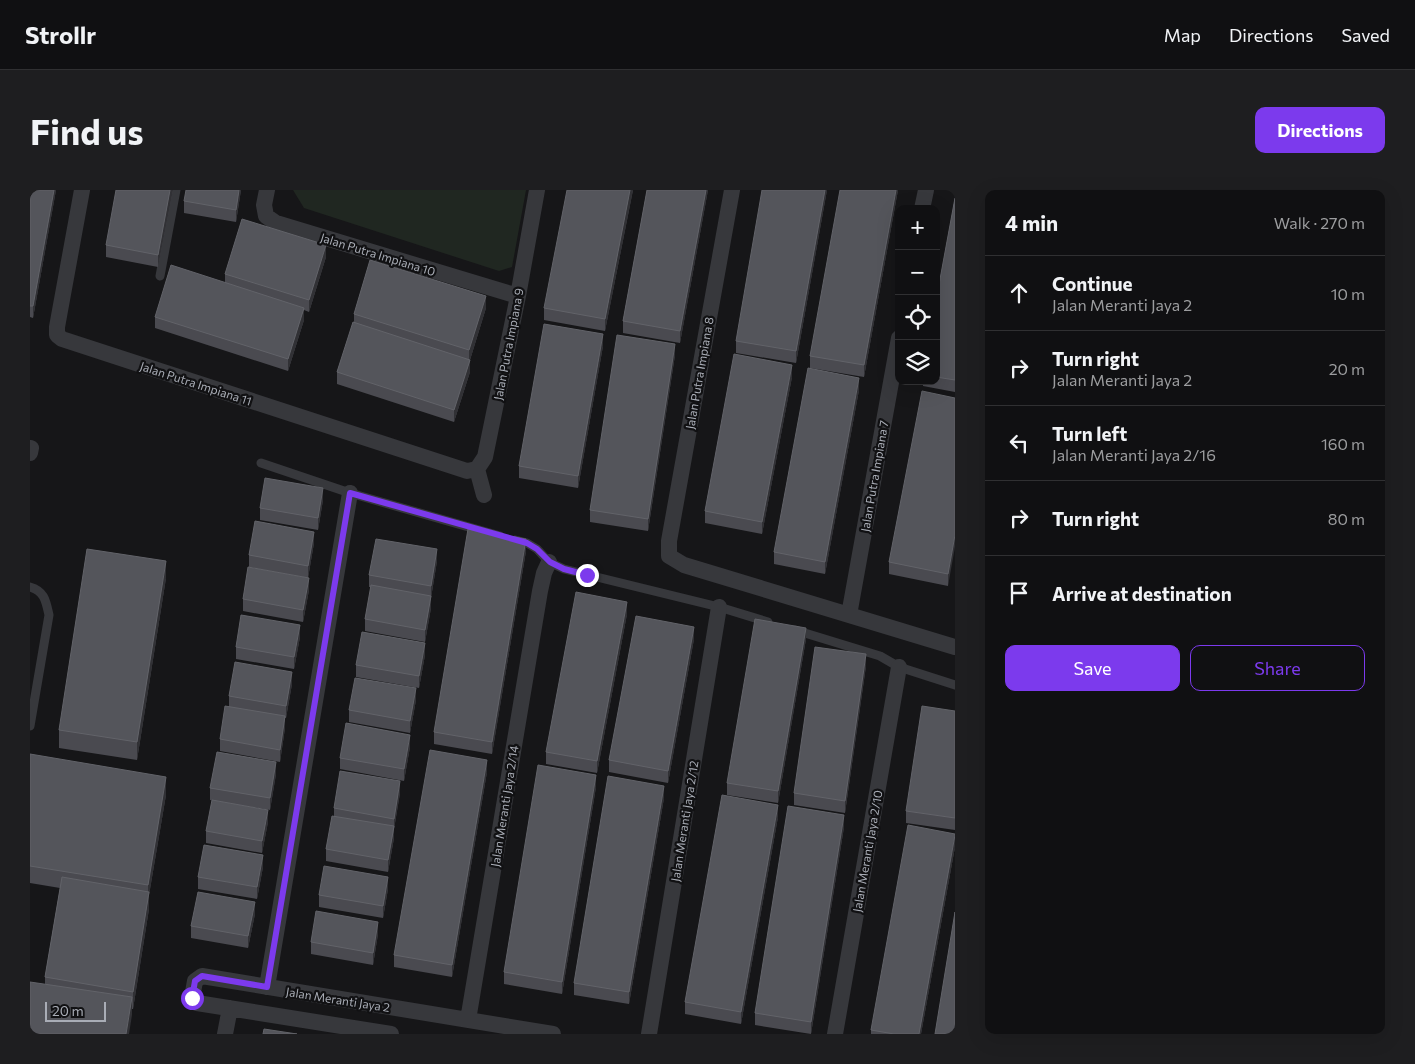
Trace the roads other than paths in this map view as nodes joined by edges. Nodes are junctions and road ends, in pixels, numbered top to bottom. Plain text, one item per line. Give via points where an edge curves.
1 (82, 190) edge
2 (176, 190) edge
3 (267, 190) edge
4 (537, 190) edge
5 (732, 190) edge
6 (926, 190) edge
7 (923, 205) edge
8 (160, 276) dead end
9 (518, 296) junction
10 (899, 340) edge
11 (261, 463) dead end
12 (477, 469) junction
13 (350, 493) junction
14 (484, 495) dead end
15 (550, 562) junction
16 (30, 587) edge
17 (719, 607) junction
18 (849, 614) junction
19 (955, 647) edge
20 (899, 667) junction
21 (955, 685) edge
22 (30, 726) edge
23 (267, 987) junction
24 (230, 1008) junction
25 (468, 1020) junction
26 (225, 1034) edge
27 (391, 1034) edge
28 (553, 1034) edge
29 (649, 1034) edge
30 (835, 1034) edge

1 - 12 street, Jalan Putra Impiana 11 via 56,327 57,335 62,339 467,470
2 - 8 lane
3 - 9 street, Jalan Putra Impiana 10 via 266,216 276,223
4 - 9 street, Jalan Putra Impiana 9
5 - 18 street, Jalan Putra Impiana 8 via 669,541 669,556 684,566
6 - 7 street
9 - 12 street, Jalan Putra Impiana 9 via 485,457
10 - 18 street, Jalan Putra Impiana 7
11 - 13 lane
12 - 14 street
13 - 15 lane via 527,543
13 - 23 street
15 - 17 lane via 564,569
15 - 25 street, Jalan Meranti Jaya 2/14 via 540,591
16 - 22 lane via 45,598 49,615
17 - 20 lane via 880,656
17 - 29 street, Jalan Meranti Jaya 2/12
18 - 19 street
20 - 21 lane
20 - 30 street, Jalan Meranti Jaya 2/10
23 - 24 street, Jalan Meranti Jaya 2 via 202,976 195,981 192,998 197,1003
23 - 25 street, Jalan Meranti Jaya 2
24 - 26 street
24 - 27 street, Jalan Meranti Jaya 2
25 - 28 street, Jalan Meranti Jaya 2

